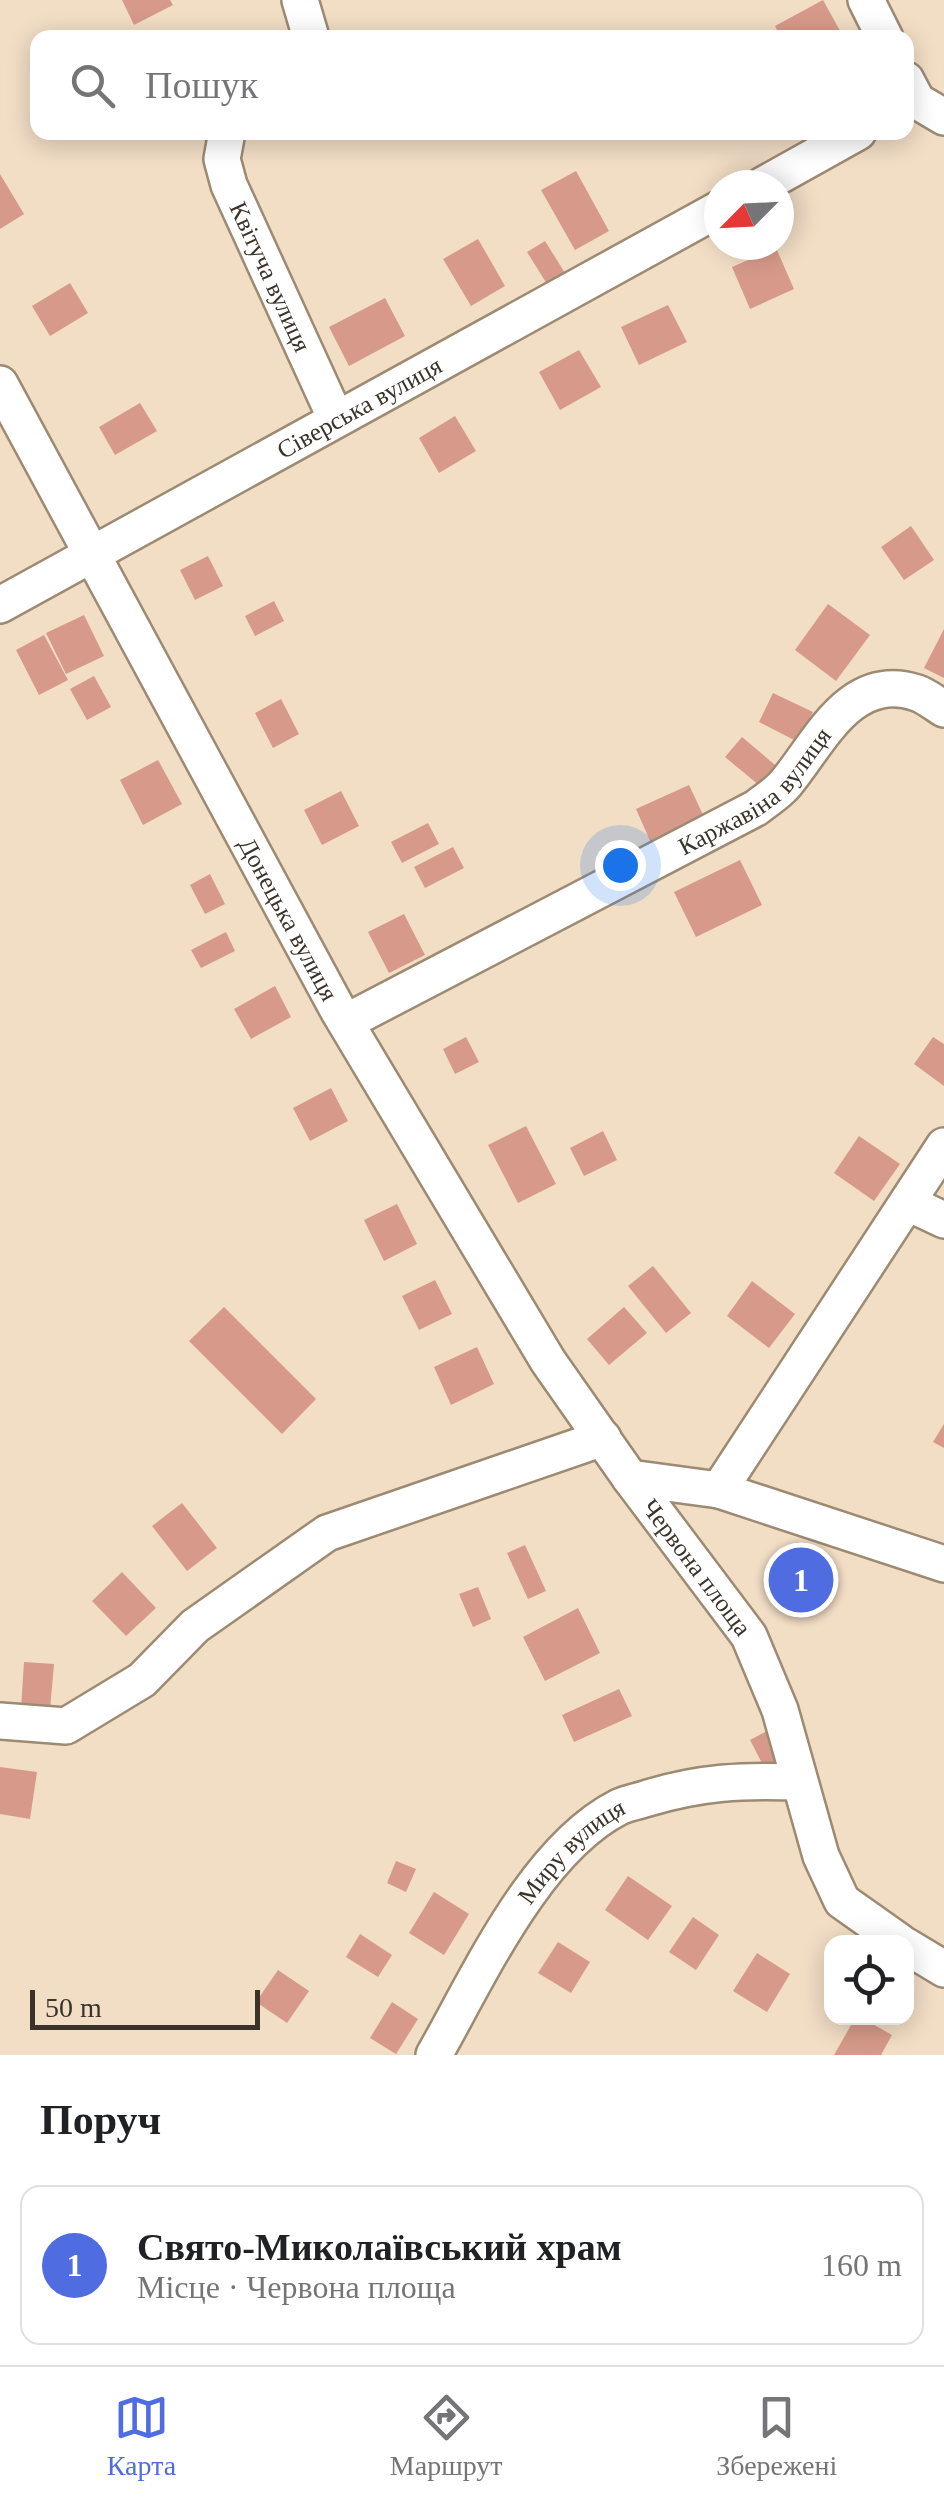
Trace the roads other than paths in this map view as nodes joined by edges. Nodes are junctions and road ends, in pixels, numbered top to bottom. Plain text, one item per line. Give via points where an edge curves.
1 (300, 0) edge
2 (866, 0) edge
3 (308, 30) edge
4 (881, 30) edge
5 (226, 140) edge
6 (844, 140) edge
7 (790, 170) edge
8 (704, 217) edge
9 (0, 384) edge
10 (336, 419) junction
11 (91, 555) junction
12 (0, 605) edge
13 (944, 709) edge
14 (346, 1022) junction
15 (944, 1146) edge
16 (908, 1203) junction
17 (944, 1220) edge
18 (603, 1438) junction
19 (630, 1478) junction
20 (720, 1490) junction
21 (944, 1564) edge
22 (0, 1720) edge
23 (798, 1782) junction
24 (890, 1935) edge
25 (914, 1951) edge
26 (944, 1969) edge
27 (434, 2055) edge

1 - 3 street
2 - 4 street
5 - 10 street, Квітуча вулиця via 222,159 229,185
6 - 7 street
8 - 10 street, Сіверська вулиця
9 - 11 street, Донецька вулиця
10 - 11 street, Сіверська вулиця
11 - 12 street, Сіверська вулиця
11 - 14 street, Донецька вулиця
13 - 14 street, Каржавіна вулиця via 916,693 865,696 832,718 782,787 756,808
14 - 18 street, Донецька вулиця via 548,1361
15 - 16 street
16 - 17 street
16 - 20 street
18 - 19 street, Донецька вулиця
18 - 22 street via 327,1534 195,1626 142,1680 66,1726
19 - 20 street, Червона площа
19 - 23 street, Червона площа via 750,1636 780,1710
20 - 21 street, Червона площа
23 - 24 street, Червона площа via 842,1901
23 - 27 street, Миру вулиця via 732,1780 619,1807 553,1860 524,1898
25 - 26 street, Червона площа

